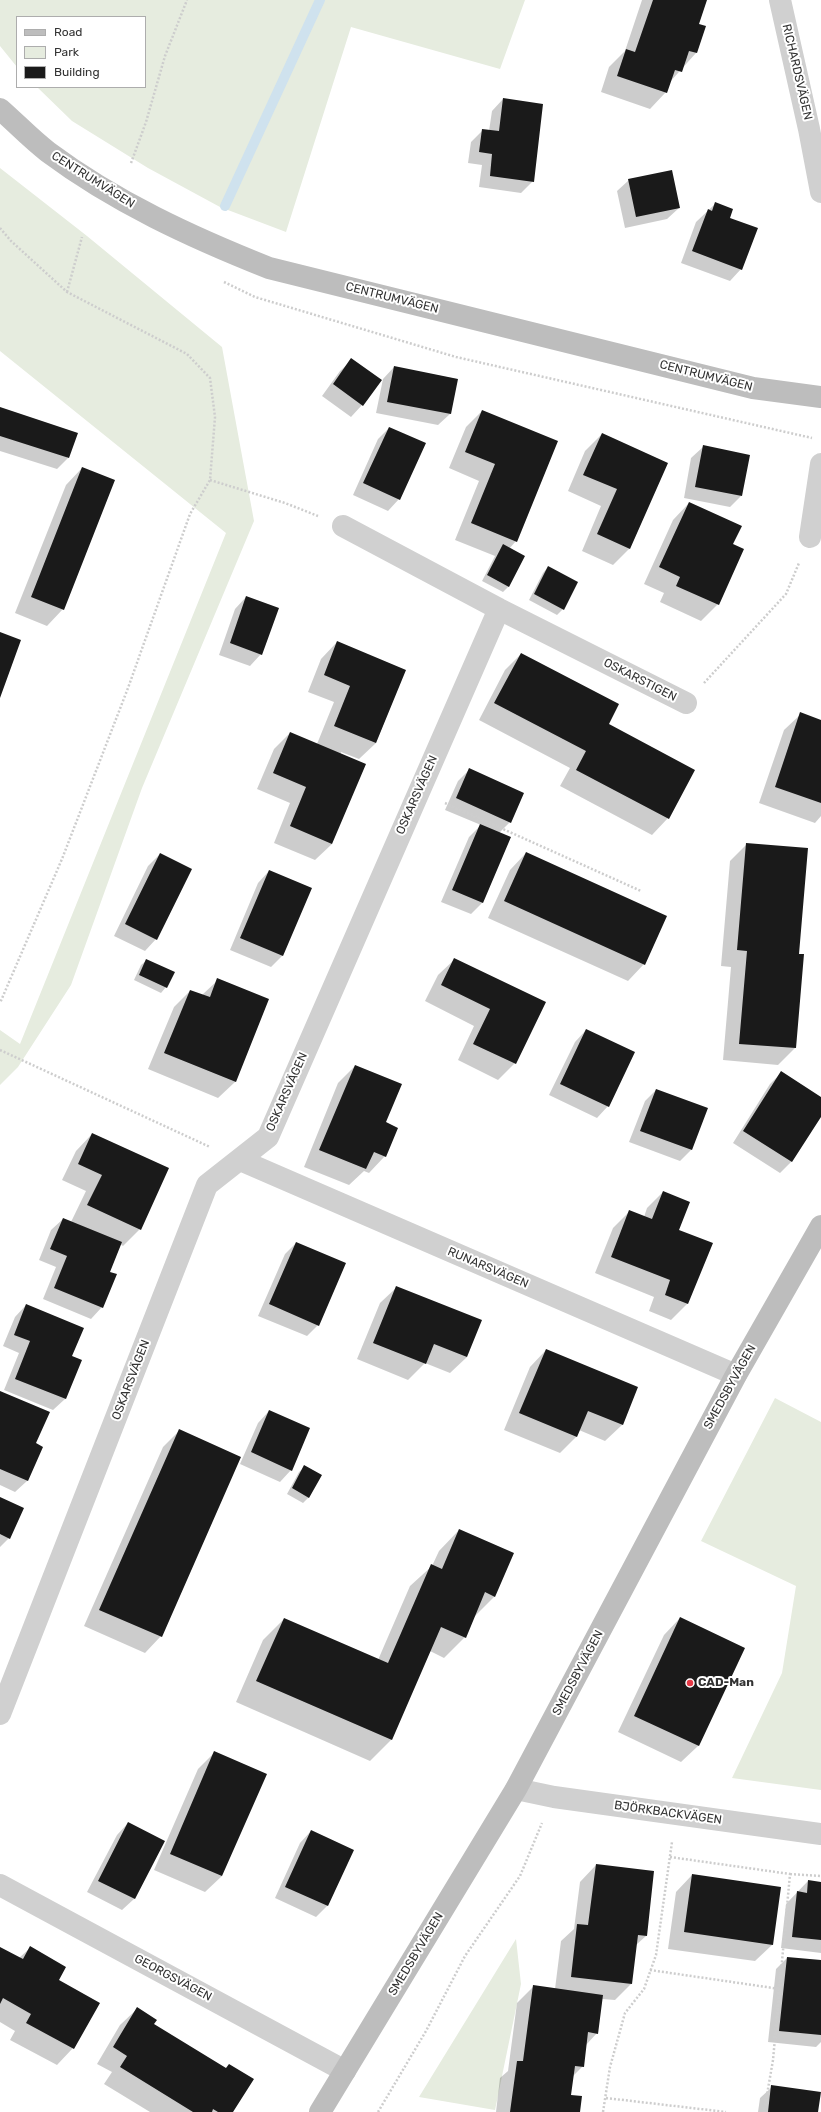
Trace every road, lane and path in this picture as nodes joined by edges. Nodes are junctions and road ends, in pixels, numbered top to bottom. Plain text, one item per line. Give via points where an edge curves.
1 (187, 0) edge
2 (780, 0) edge
3 (0, 109) edge
4 (131, 163) dead end
5 (821, 192) edge
6 (0, 228) edge
7 (82, 237) dead end
8 (67, 292) junction
9 (821, 397) edge
10 (821, 464) edge
11 (210, 480) junction
12 (343, 526) joint
13 (810, 537) joint
14 (499, 609) junction
15 (686, 703) joint
16 (419, 791) junction
17 (640, 891) dead end
18 (0, 1003) edge
19 (0, 1050) edge
20 (240, 1160) junction
21 (821, 1226) edge
22 (736, 1375) junction
23 (0, 1714) edge
24 (516, 1789) junction
25 (677, 1814) junction
26 (821, 1834) edge
27 (670, 1857) junction
28 (790, 1874) junction
29 (821, 1876) edge
30 (0, 1885) edge
31 (650, 1970) junction
32 (780, 1989) junction
33 (345, 2070) junction
34 (606, 2098) junction
35 (320, 2112) edge
36 (603, 2112) edge
37 (726, 2112) edge
38 (764, 2112) edge

1 - 4 path via 164,56 146,122
2 - 5 street, RICHARDSVÄGEN
3 - 9 main road, CENTRUMVÄGEN via 48,152 127,204 201,240 269,268 754,388
6 - 8 path
7 - 8 path
8 - 11 path via 187,354 210,378 215,417
10 - 13 street
11 - 12 path via 285,503
11 - 18 path via 190,514 128,688 62,859
12 - 14 street, OSKARSTIGEN
13 - 15 path, OSKARSTIGEN via 786,594
14 - 15 street, OSKARSTIGEN
14 - 16 street, OSKARSVÄGEN
16 - 17 path
16 - 20 street, OSKARSVÄGEN via 268,1137
19 - 20 path
20 - 22 street, RUNARSVÄGEN
20 - 23 street, OSKARSVÄGEN via 207,1186
21 - 22 main road, SMEDSBYVÄGEN
22 - 24 main road, SMEDSBYVÄGEN
24 - 25 street, BJÖRKBACKVÄGEN
24 - 33 main road, SMEDSBYVÄGEN
25 - 26 street, BJÖRKBACKVÄGEN
25 - 27 path
27 - 28 path
27 - 31 path via 656,1955
28 - 29 path
28 - 32 path
30 - 33 street, GEORGSVÄGEN
31 - 32 path
31 - 34 path via 644,1989 626,2013 610,2067
32 - 38 path via 773,2060
33 - 35 main road, SMEDSBYVÄGEN
34 - 36 path
34 - 37 path

